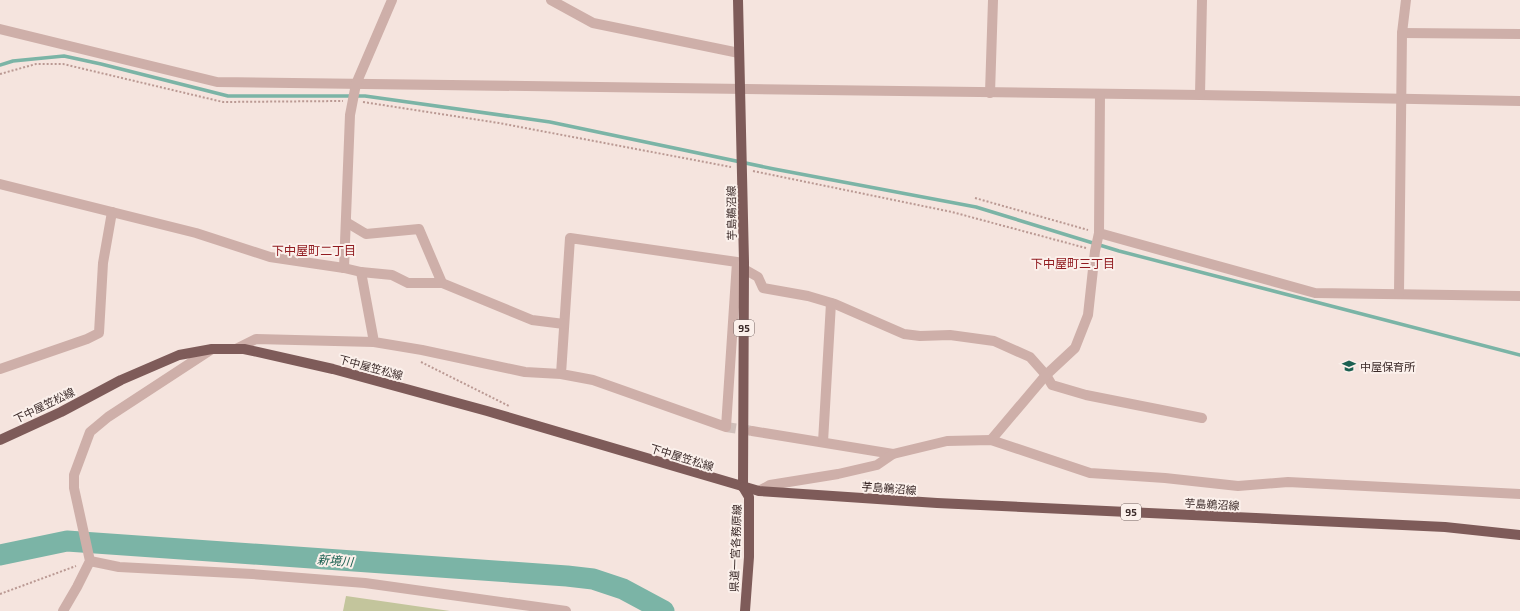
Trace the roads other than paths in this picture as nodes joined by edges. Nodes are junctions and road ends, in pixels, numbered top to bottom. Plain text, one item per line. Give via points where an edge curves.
1 (392, 0) edge
2 (551, 0) edge
3 (738, 0) edge
4 (993, 0) edge
5 (1202, 0) edge
6 (1406, 0) edge
7 (0, 29) edge
8 (1402, 33) junction
9 (1520, 34) edge
10 (739, 53) junction
11 (356, 84) junction
12 (740, 89) junction
13 (990, 93) junction
14 (1100, 94) junction
15 (1200, 95) junction
16 (1402, 99) junction
17 (1520, 101) edge
18 (0, 184) edge
19 (112, 212) junction
20 (346, 222) junction
21 (1097, 242) junction
22 (741, 264) junction
23 (344, 268) junction
24 (362, 272) junction
25 (442, 283) junction
26 (1399, 294) junction
27 (1520, 296) edge
28 (831, 303) junction
29 (564, 324) junction
30 (374, 342) junction
31 (212, 349) junction
32 (236, 349) junction
33 (0, 369) edge
34 (560, 374) junction
35 (1046, 376) junction
36 (1202, 418) dead end
37 (752, 431) tunnel mouth
38 (0, 440) edge
39 (991, 440) junction
40 (823, 442) junction
41 (893, 454) junction
42 (743, 487) junction
43 (759, 491) junction
44 (1520, 494) edge
45 (1520, 535) edge
46 (90, 561) junction
47 (63, 611) edge
48 (566, 611) edge
49 (745, 611) edge

1 - 11 street
2 - 10 street via 592,23
3 - 10 main road, 芋島鵜沼線 / 95
4 - 13 street
5 - 15 street
6 - 8 street
7 - 11 street via 217,82
8 - 9 street
8 - 16 street
10 - 12 main road, 芋島鵜沼線 / 95
11 - 12 street
11 - 20 street via 350,115
12 - 13 street
12 - 22 main road, 芋島鵜沼線 / 95
13 - 14 street
14 - 15 street
14 - 21 street
15 - 16 street
16 - 17 street
16 - 26 street
18 - 19 street
19 - 23 street via 196,233 270,257
19 - 33 street via 103,263 99,333
20 - 23 street
20 - 25 street via 366,234 418,229
21 - 26 street via 1315,293
21 - 35 street via 1088,315 1075,348
22 - 28 street via 758,277 763,288
22 - 29 street via 570,238
22 - 34 street via 726,427 593,380
22 - 42 main road, 芋島鵜沼線 / 95
23 - 24 street
24 - 25 street via 392,275 408,283
24 - 30 street
25 - 29 street via 532,320
26 - 27 street
28 - 35 street via 904,334 950,335 994,341 1030,357
28 - 40 street
29 - 34 street
30 - 32 street via 256,339
30 - 34 street via 525,372
31 - 32 main road, 下中屋笠松線
31 - 38 main road, 下中屋笠松線 via 179,355 121,380 61,412
31 - 46 street via 108,417 90,432 74,474 74,488
32 - 42 main road, 下中屋笠松線 via 333,369
35 - 36 street via 1052,385 1086,395
35 - 39 street
37 - 40 street
39 - 41 street via 947,441
39 - 44 street via 1090,473 1238,486 1288,482
40 - 41 street
41 - 43 street via 877,465 770,485
42 - 43 main road, 芋島鵜沼線 / 95
42 - 49 main road, 県道一宮各務原線 via 749,497 749,557
43 - 45 main road, 芋島鵜沼線 / 95 via 982,505 1445,527
46 - 47 street
46 - 48 street via 119,567 365,582

